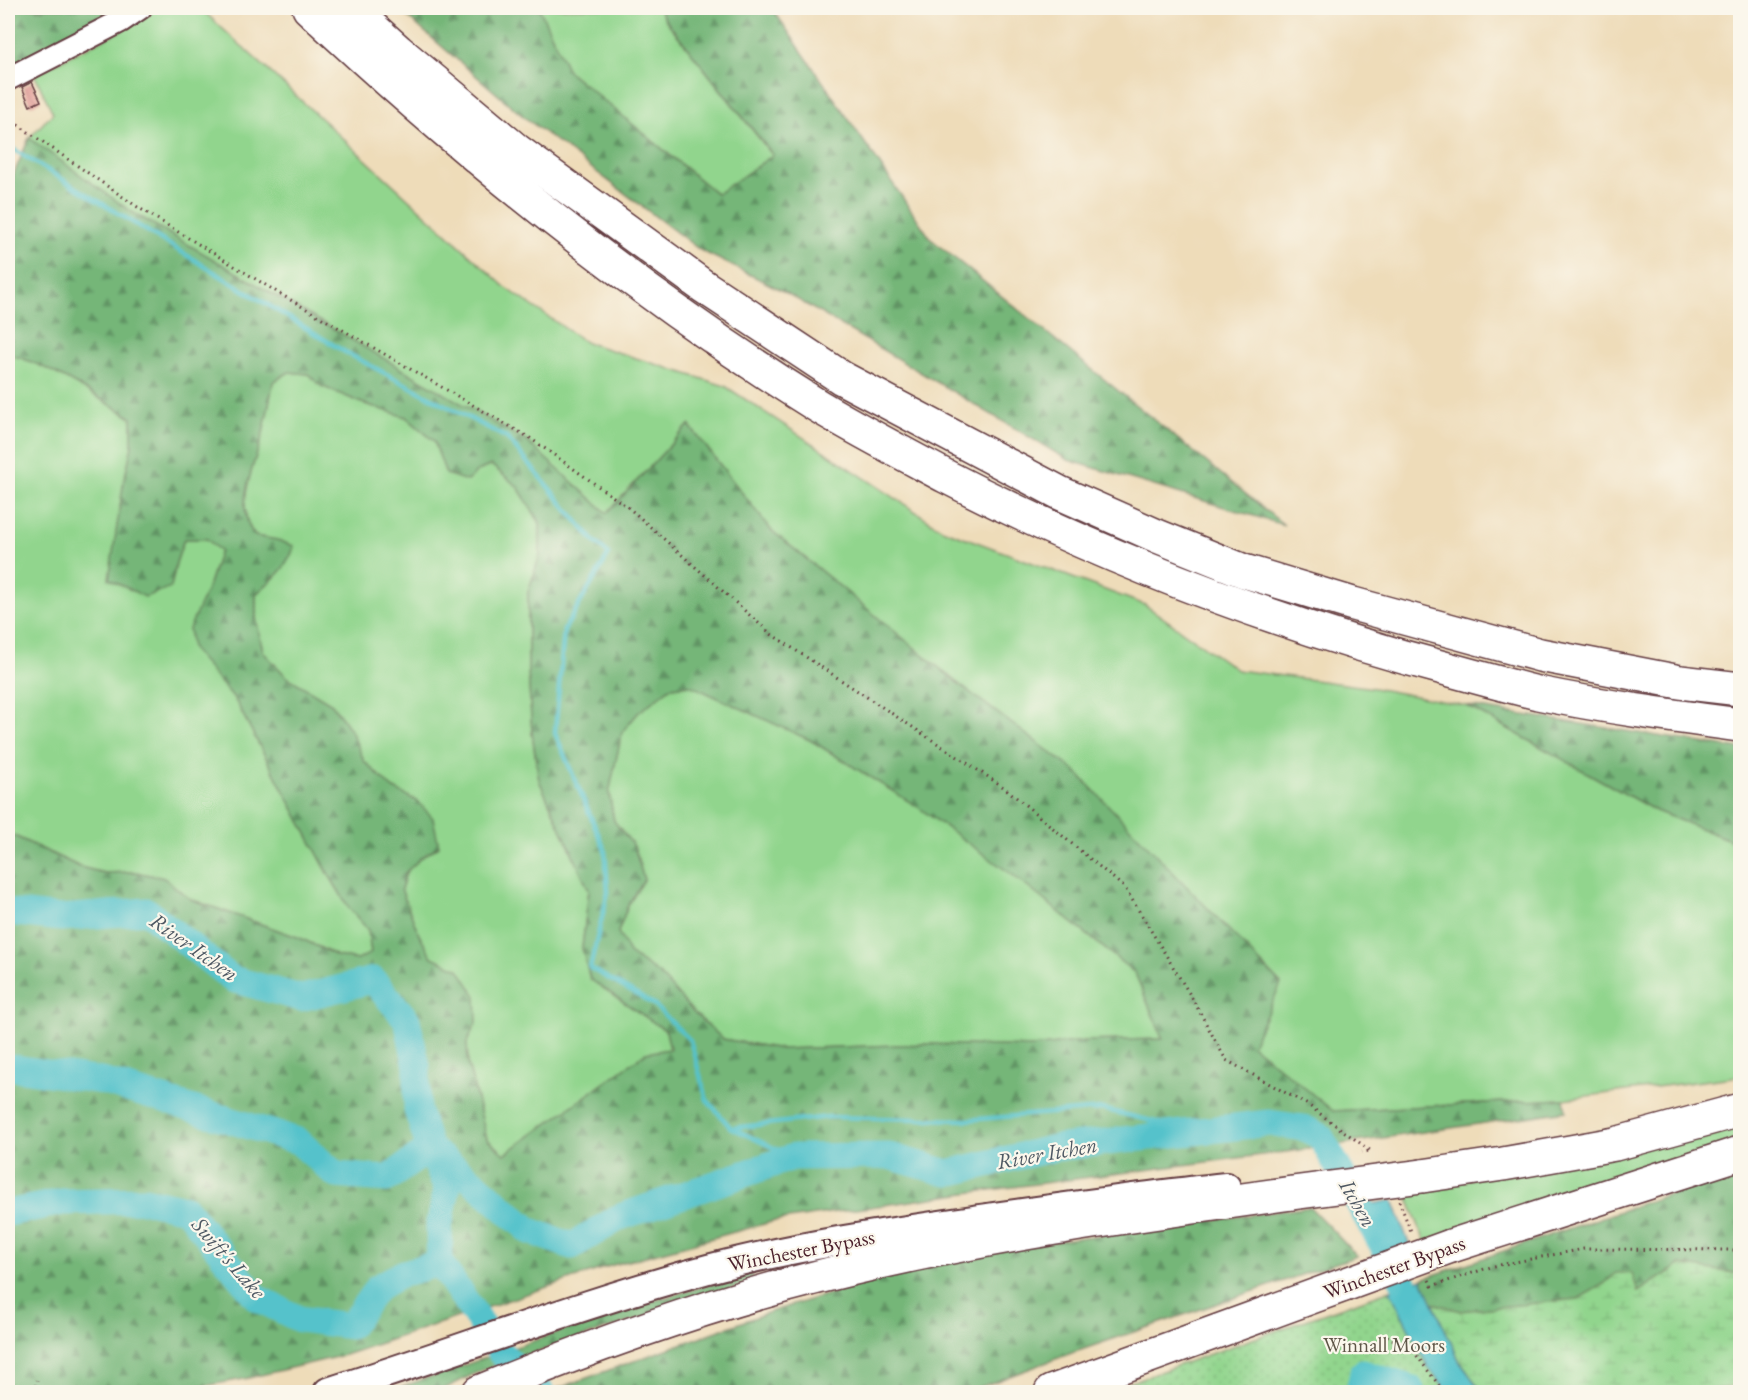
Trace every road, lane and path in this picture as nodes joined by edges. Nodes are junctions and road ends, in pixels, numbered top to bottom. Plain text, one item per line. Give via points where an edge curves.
1 (140, 8) edge
2 (309, 8) edge
3 (350, 8) edge
4 (8, 79) edge
5 (8, 118) edge
6 (1740, 689) edge
7 (1740, 725) edge
8 (1740, 1110) edge
9 (1371, 1151) junction
10 (1740, 1153) edge
11 (1375, 1155) dead end
12 (1369, 1161) dead end
13 (1409, 1185) junction
14 (1292, 1187) junction
15 (1412, 1235) dead end
16 (1740, 1250) edge
17 (1428, 1275) dead end
18 (1386, 1336) dead end
19 (37, 1380) dead end
20 (1365, 1389) dead end
21 (33, 1392) edge
22 (328, 1392) edge
23 (479, 1392) edge
24 (1051, 1392) edge
25 (1382, 1392) edge
26 (1444, 1392) edge

1 - 4 street
2 - 7 highway via 370,65 532,201 712,335 819,406 1012,510 1145,570 1271,617 1395,655 1536,692
3 - 6 highway via 516,150 703,286 842,378 1060,493 1244,571 1353,604 1540,655 1680,682
5 - 9 path via 139,208 530,438 629,508 771,634 1005,788 1125,888 1226,1060 1308,1105
8 - 13 highway via 1615,1144 1484,1167
9 - 11 path
9 - 12 path via 1362,1152
10 - 24 highway, Winchester Bypass, bridge via 1451,1246
13 - 14 highway, bridge
13 - 15 path
14 - 22 main road, Winchester Bypass via 1068,1205 856,1238 710,1269 620,1294
14 - 23 highway via 1013,1234 818,1277 732,1300 560,1359
16 - 17 path via 1584,1249 1494,1266 1431,1286
18 - 26 path via 1414,1352
19 - 21 path
20 - 25 path

